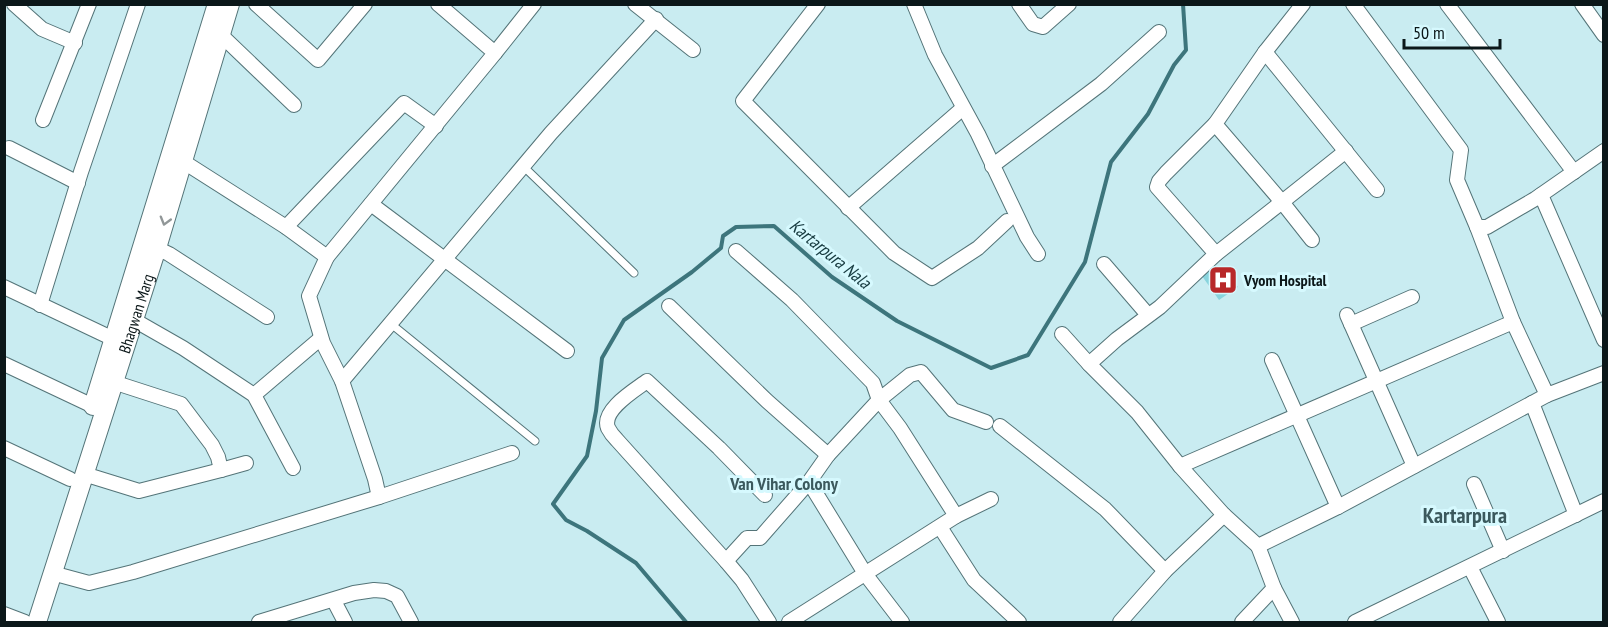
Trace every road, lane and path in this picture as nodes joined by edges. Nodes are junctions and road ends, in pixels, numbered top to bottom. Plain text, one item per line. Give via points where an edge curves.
1 (14, 4) edge
2 (89, 4) edge
3 (138, 4) edge
4 (217, 4) edge
5 (230, 4) edge
6 (256, 4) edge
7 (366, 4) edge
8 (438, 4) edge
9 (534, 4) edge
10 (635, 4) edge
11 (818, 4) edge
12 (914, 4) edge
13 (1019, 4) edge
14 (1069, 4) edge
15 (1303, 4) edge
16 (1353, 4) edge
17 (1447, 4) edge
18 (1582, 4) edge
19 (657, 20) junction
20 (1159, 32) dead end
21 (221, 35) junction
22 (1603, 35) edge
23 (75, 43) junction
24 (693, 50) dead end
25 (1265, 52) junction
26 (495, 53) junction
27 (294, 105) dead end
28 (963, 108) junction
29 (43, 120) dead end
30 (1215, 124) junction
31 (436, 126) junction
32 (9, 148) dead end
33 (1346, 151) junction
34 (1604, 151) edge
35 (177, 158) junction
36 (523, 166) junction
37 (992, 166) junction
38 (1574, 172) junction
39 (78, 183) junction
40 (1377, 190) dead end
41 (1541, 195) junction
42 (1282, 202) junction
43 (371, 204) junction
44 (848, 208) junction
45 (1007, 221) dead end
46 (286, 227) junction
47 (1477, 227) junction
48 (1312, 240) dead end
49 (150, 245) junction
50 (736, 251) dead end
51 (1038, 254) dead end
52 (1216, 254) junction
53 (327, 257) junction
54 (444, 259) junction
55 (1104, 264) dead end
56 (634, 273) dead end
57 (4, 287) edge
58 (1412, 297) dead end
59 (40, 305) junction
60 (669, 306) dead end
61 (1148, 315) junction
62 (267, 317) dead end
63 (134, 320) junction
64 (1513, 322) junction
65 (390, 323) junction
66 (1062, 334) dead end
67 (321, 338) junction
68 (1604, 340) edge
69 (119, 342) junction
70 (567, 351) dead end
71 (1272, 360) dead end
72 (4, 364) edge
73 (1089, 364) junction
74 (1604, 373) edge
75 (1376, 380) junction
76 (342, 381) junction
77 (113, 382) junction
78 (254, 395) junction
79 (1547, 395) junction
80 (879, 400) junction
81 (1532, 403) junction
82 (93, 406) junction
83 (1297, 414) junction
84 (986, 422) dead end
85 (1000, 426) dead end
86 (535, 441) dead end
87 (4, 448) edge
88 (512, 453) dead end
89 (828, 455) junction
90 (246, 463) dead end
91 (1180, 466) junction
92 (1414, 466) junction
93 (293, 468) dead end
94 (221, 470) junction
95 (77, 477) junction
96 (809, 483) junction
97 (1474, 484) dead end
98 (765, 495) dead end
99 (379, 497) junction
100 (991, 499) dead end
101 (1604, 501) edge
102 (1338, 507) junction
103 (1224, 515) junction
104 (1576, 515) junction
105 (956, 516) junction
106 (940, 527) junction
107 (1258, 546) junction
108 (1503, 551) junction
109 (726, 561) junction
110 (1470, 567) junction
111 (1165, 571) junction
112 (52, 573) junction
113 (866, 575) junction
114 (1274, 588) junction
115 (334, 601) junction
116 (4, 614) edge
117 (25, 622) edge
118 (37, 622) edge
119 (259, 622) edge
120 (345, 622) edge
121 (411, 622) edge
122 (769, 622) edge
123 (789, 622) edge
124 (902, 622) edge
125 (1020, 622) edge
126 (1120, 622) edge
127 (1242, 622) edge
128 (1292, 622) edge
129 (1355, 622) edge
130 (1498, 622) edge

1 - 23 street via 42,29
2 - 23 street
3 - 39 street
4 - 35 street, Bhagwan Marg
5 - 21 street, Bhagwan Marg
6 - 7 street via 318,60
8 - 26 street
9 - 26 street
10 - 19 street
11 - 44 street via 743,101
12 - 28 street
13 - 14 street via 1033,24 1043,27
15 - 25 street
16 - 47 street via 1461,150 1457,180
17 - 38 street
18 - 22 street
19 - 24 street
19 - 36 street
20 - 37 street via 1101,84
21 - 27 street
21 - 35 street, Bhagwan Marg
23 - 29 street
25 - 30 street
25 - 33 street
26 - 31 street
28 - 37 street
28 - 44 street
30 - 42 street
30 - 52 street via 1166,173 1157,188
31 - 43 street
31 - 46 street via 404,103
32 - 39 street
33 - 40 street
33 - 42 street
34 - 38 street
35 - 46 street
35 - 49 street, Bhagwan Marg
36 - 54 street
36 - 56 lane
37 - 51 street
38 - 41 street
39 - 59 street
41 - 47 street via 1487,227
41 - 68 street
42 - 48 street
42 - 52 street
43 - 53 street
43 - 54 street
44 - 45 street via 894,253 932,278 978,248
46 - 53 street
47 - 64 street
49 - 62 street
49 - 63 street, Bhagwan Marg
49 - 69 street, Bhagwan Marg
50 - 80 street via 792,300 873,383
52 - 61 street
53 - 67 street via 309,296
54 - 65 street
54 - 70 street
55 - 61 street
57 - 59 street
58 - 75 street via 1349,320
59 - 69 street
60 - 89 street
61 - 73 street
63 - 69 street, Bhagwan Marg
63 - 78 street
64 - 75 street
64 - 79 street
65 - 76 street
65 - 86 lane
66 - 73 street
67 - 76 street
67 - 78 street
69 - 77 street, Bhagwan Marg
69 - 82 street, Bhagwan Marg
71 - 83 street
72 - 82 street
73 - 91 street via 1137,412
74 - 79 street
75 - 83 street
75 - 92 street
76 - 99 street
77 - 94 street via 181,404 212,445
77 - 95 street, Bhagwan Marg
78 - 93 street
79 - 81 street
80 - 84 street via 910,375 921,372 953,410
80 - 89 street
80 - 105 street
81 - 92 street
81 - 104 street
82 - 95 street, Bhagwan Marg
83 - 91 street
83 - 102 street
85 - 111 street via 1105,509
87 - 95 street
88 - 99 street
89 - 96 street
90 - 94 street
91 - 103 street
92 - 102 street
94 - 95 street via 139,490
95 - 112 street, Bhagwan Marg
95 - 117 street, Bhagwan Marg
96 - 109 street via 760,538 747,538
96 - 113 street
97 - 108 street
98 - 109 street via 647,381 616,405 608,418 608,427 624,448
99 - 112 street via 111,578 89,583
100 - 105 street
101 - 104 street
102 - 107 street
103 - 107 street
103 - 111 street
104 - 108 street
105 - 106 street
106 - 113 street
106 - 125 street via 974,580
107 - 114 street
108 - 110 street
109 - 122 street
110 - 129 street
110 - 130 street
111 - 126 street
112 - 118 street, Bhagwan Marg
113 - 123 street
113 - 124 street
114 - 127 street
114 - 128 street
115 - 119 street
115 - 120 street
115 - 121 street via 354,593 387,591 397,596
116 - 117 street

